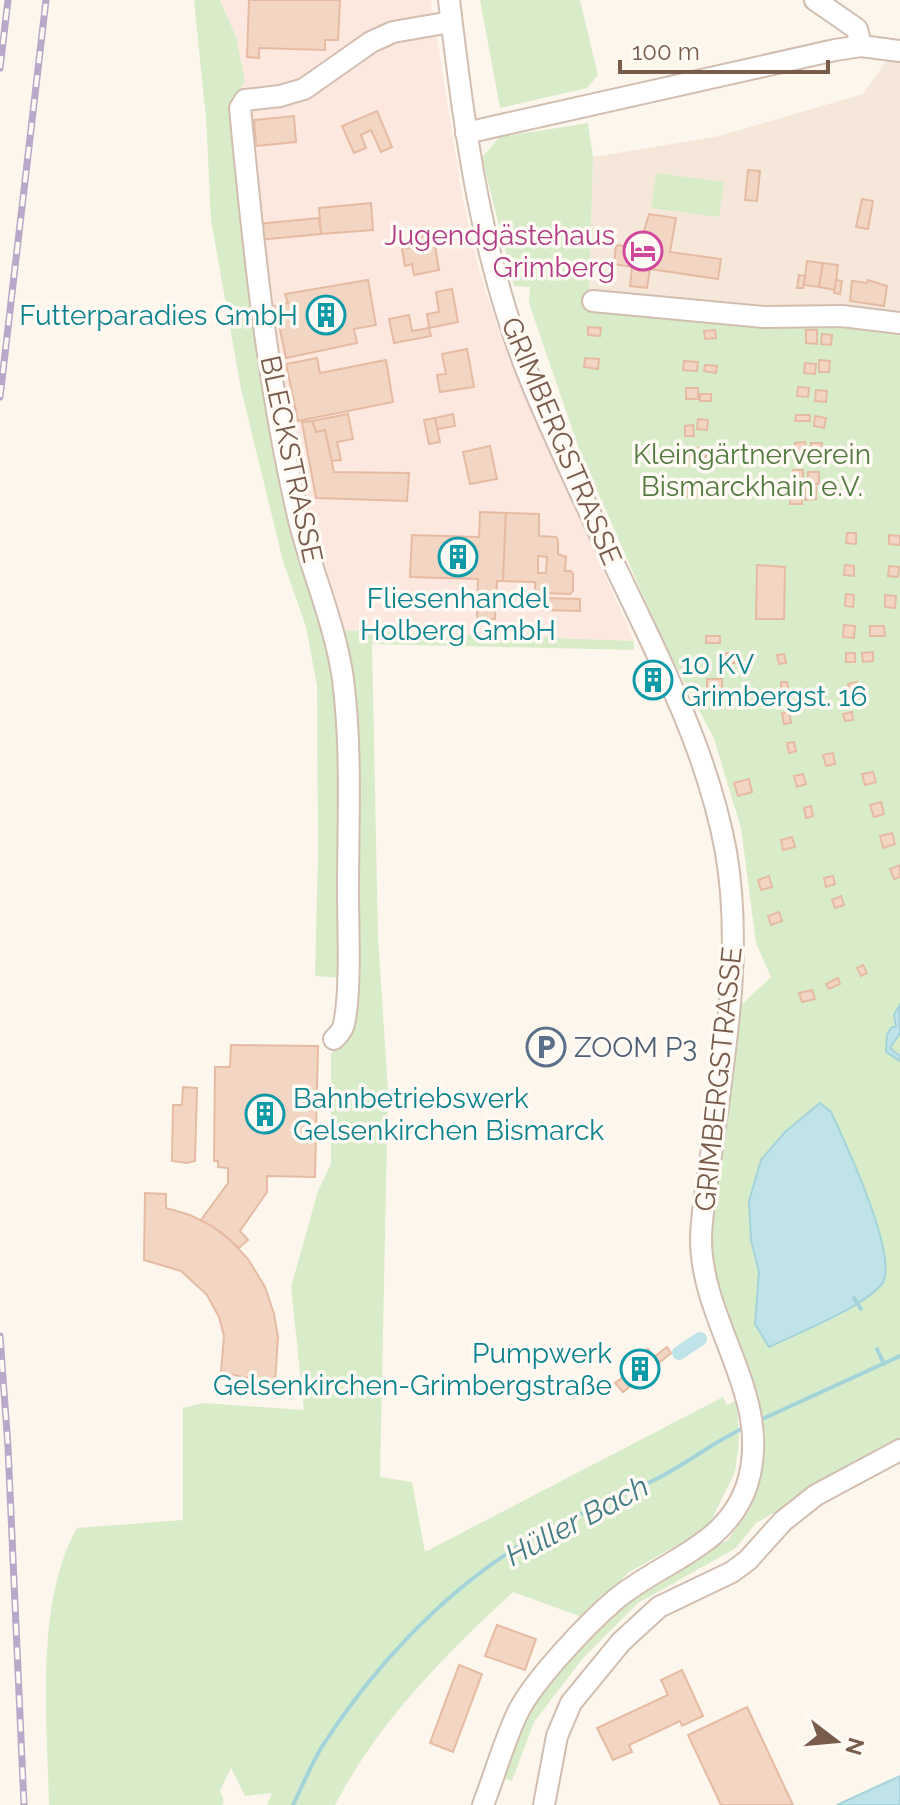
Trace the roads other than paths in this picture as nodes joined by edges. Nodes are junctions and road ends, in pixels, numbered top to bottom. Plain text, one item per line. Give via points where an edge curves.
1 (449, 0) edge
2 (815, 0) edge
3 (451, 22) junction
4 (861, 46) junction
5 (900, 51) edge
6 (466, 133) junction
7 (593, 301) dead end
8 (900, 323) edge
9 (334, 1039) dead end
10 (900, 1450) edge
11 (483, 1805) edge
12 (544, 1805) edge

1 - 3 street, GRIMBERGSTRASSE
2 - 4 street via 857,29
3 - 6 street, GRIMBERGSTRASSE
3 - 9 street, BLECKSTRASSE via 393,32 304,89 245,100 240,108 257,280 276,400 298,518 334,632 344,695 349,788 346,988 345,1019
4 - 5 street
4 - 6 street
6 - 11 street, GRIMBERGSTRASSE via 477,204 511,328 532,385 687,723 725,848 734,927 732,989 701,1236 708,1294 747,1395 754,1431 743,1496 717,1532 611,1603 532,1690 515,1718
7 - 8 street
10 - 12 street via 816,1495 740,1566 659,1607 621,1642 571,1703 557,1736

